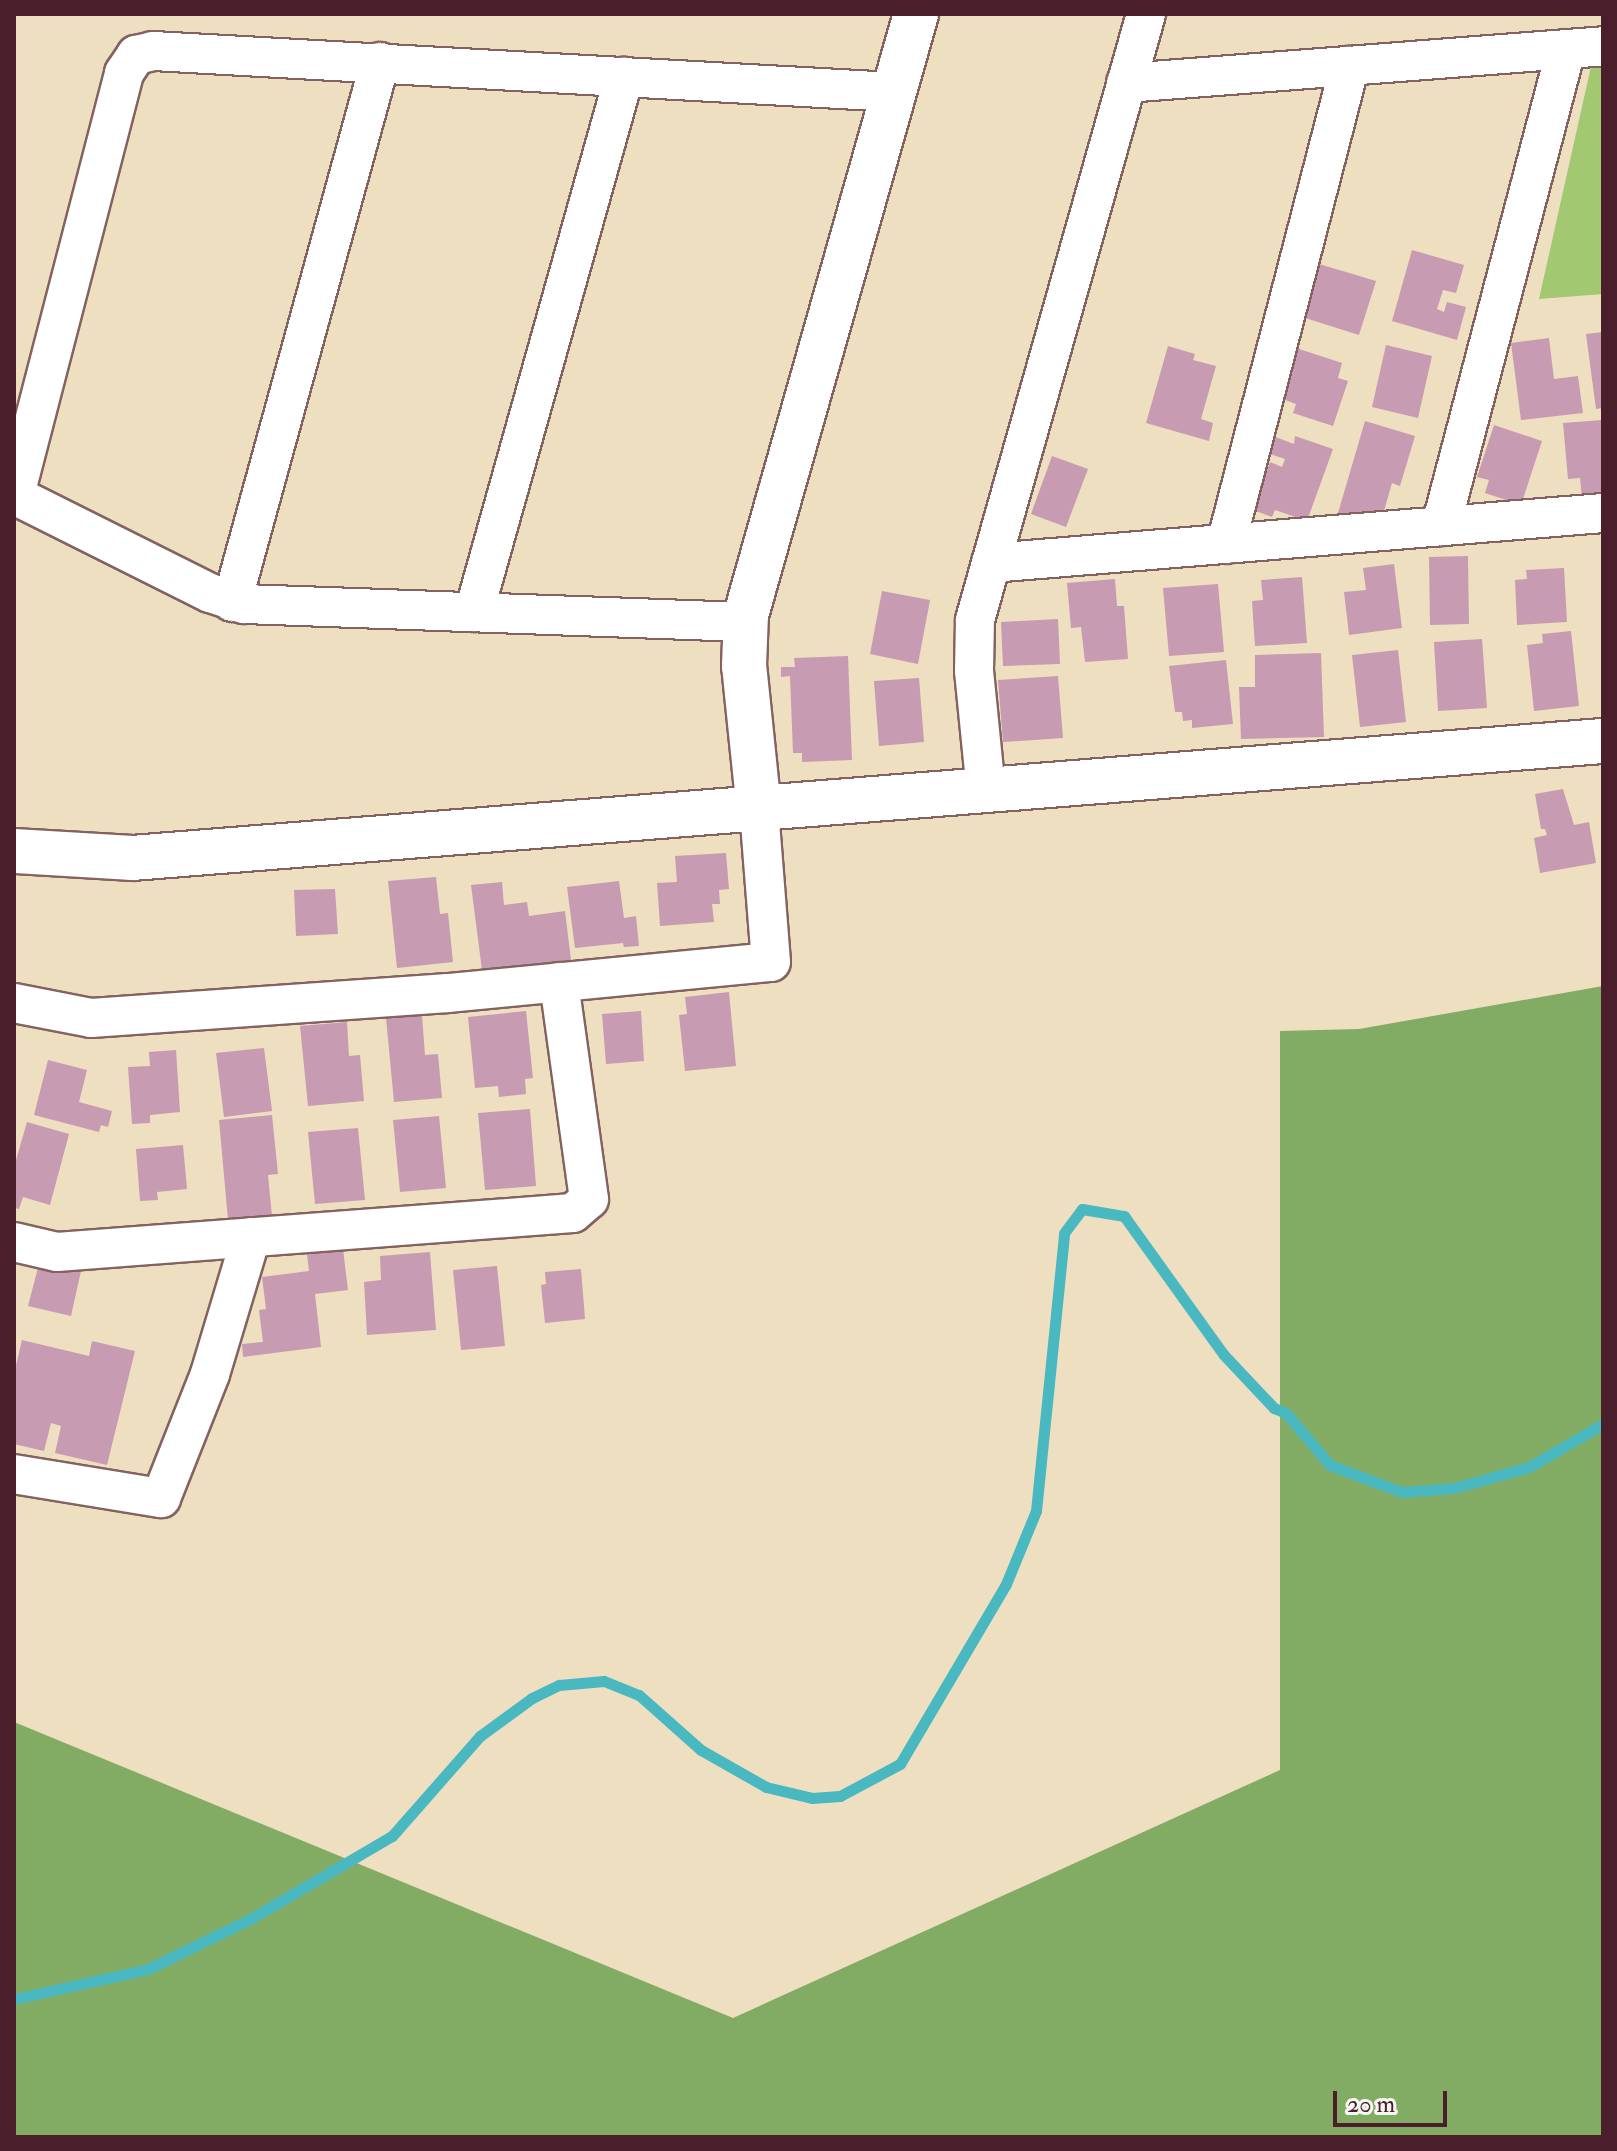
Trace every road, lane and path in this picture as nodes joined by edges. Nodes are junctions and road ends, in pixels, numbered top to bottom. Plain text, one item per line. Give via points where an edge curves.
1 (916, 14) edge
2 (1146, 14) edge
3 (1585, 47) edge
4 (380, 62) junction
5 (1350, 66) junction
6 (624, 77) junction
7 (1126, 83) junction
8 (894, 92) junction
9 (15, 495) edge
10 (1603, 513) edge
11 (1441, 526) junction
12 (1226, 544) junction
13 (991, 563) junction
14 (232, 602) junction
15 (474, 612) junction
16 (745, 622) junction
17 (1603, 741) edge
18 (986, 791) junction
19 (759, 810) junction
20 (14, 851) edge
21 (559, 982) junction
22 (14, 1003) edge
23 (251, 1237) junction
24 (14, 1242) edge
25 (14, 1474) edge

1 - 8 street
2 - 7 street
3 - 5 street
3 - 11 street
4 - 6 street
4 - 9 street via 153,51 131,60
4 - 14 street
5 - 7 street
5 - 12 street
6 - 8 street
6 - 15 street
7 - 13 street
8 - 16 street
9 - 14 street
10 - 11 street
11 - 12 street
12 - 13 street
13 - 18 street via 973,645
14 - 15 street
15 - 16 street
16 - 19 street via 744,666
17 - 18 street
18 - 19 street
19 - 20 street via 132,858
19 - 21 street via 771,962
21 - 22 street via 91,1018
21 - 23 street via 589,1199 573,1213
23 - 24 street via 57,1252
23 - 25 street via 210,1374 161,1498

